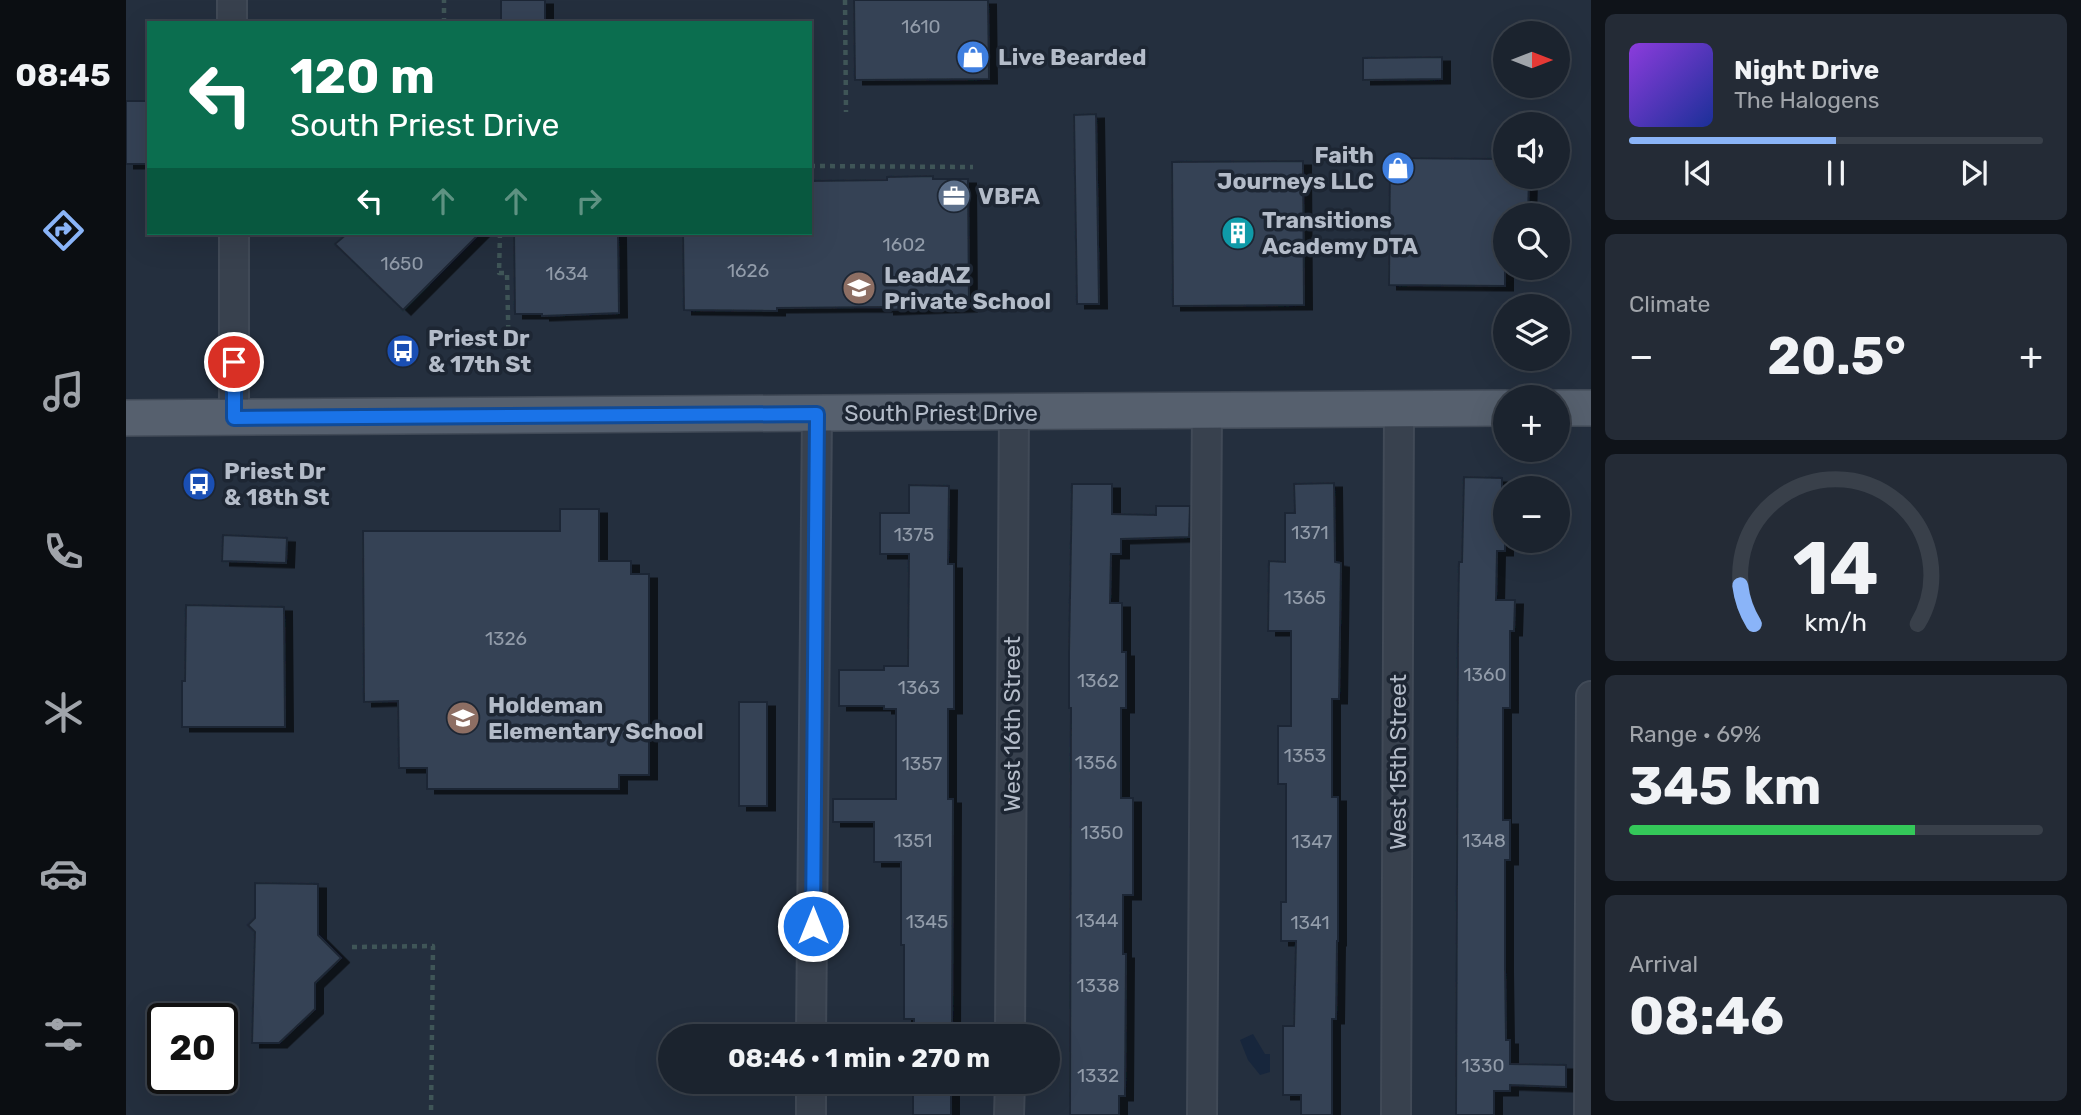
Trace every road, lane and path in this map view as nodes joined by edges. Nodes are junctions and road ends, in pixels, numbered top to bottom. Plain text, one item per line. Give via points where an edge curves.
1 (232, 0) edge
2 (444, 0) edge
3 (845, 0) edge
4 (232, 21) edge
5 (444, 21) edge
6 (846, 112) dead end
7 (812, 166) edge
8 (973, 167) dead end
9 (234, 235) edge
10 (500, 235) edge
11 (509, 360) dead end
12 (1493, 408) edge
13 (1570, 408) edge
14 (1591, 408) edge
15 (1399, 409) junction
16 (1207, 410) junction
17 (1014, 412) junction
18 (817, 414) junction
19 (126, 418) edge
20 (234, 418) junction
21 (1591, 696) edge
22 (352, 947) dead end
23 (811, 1024) edge
24 (1010, 1024) edge
25 (811, 1094) edge
26 (1010, 1094) edge
27 (431, 1115) edge
28 (811, 1115) edge
29 (1009, 1115) edge
30 (1202, 1115) edge
31 (1396, 1115) edge
32 (1588, 1115) edge

1 - 4 street
2 - 5 path
3 - 6 path
7 - 8 path
9 - 20 street
10 - 11 path via 499,273 507,273
12 - 15 main road, South Priest Drive
13 - 14 main road
15 - 16 main road, South Priest Drive
15 - 31 street, West 15th Street
16 - 17 main road, South Priest Drive
16 - 30 street
17 - 18 main road, South Priest Drive
17 - 24 street, West 16th Street
18 - 20 main road, South Priest Drive
18 - 23 street
19 - 20 main road, South Priest Drive
21 - 32 street
22 - 27 path via 433,946
25 - 28 street
26 - 29 street

